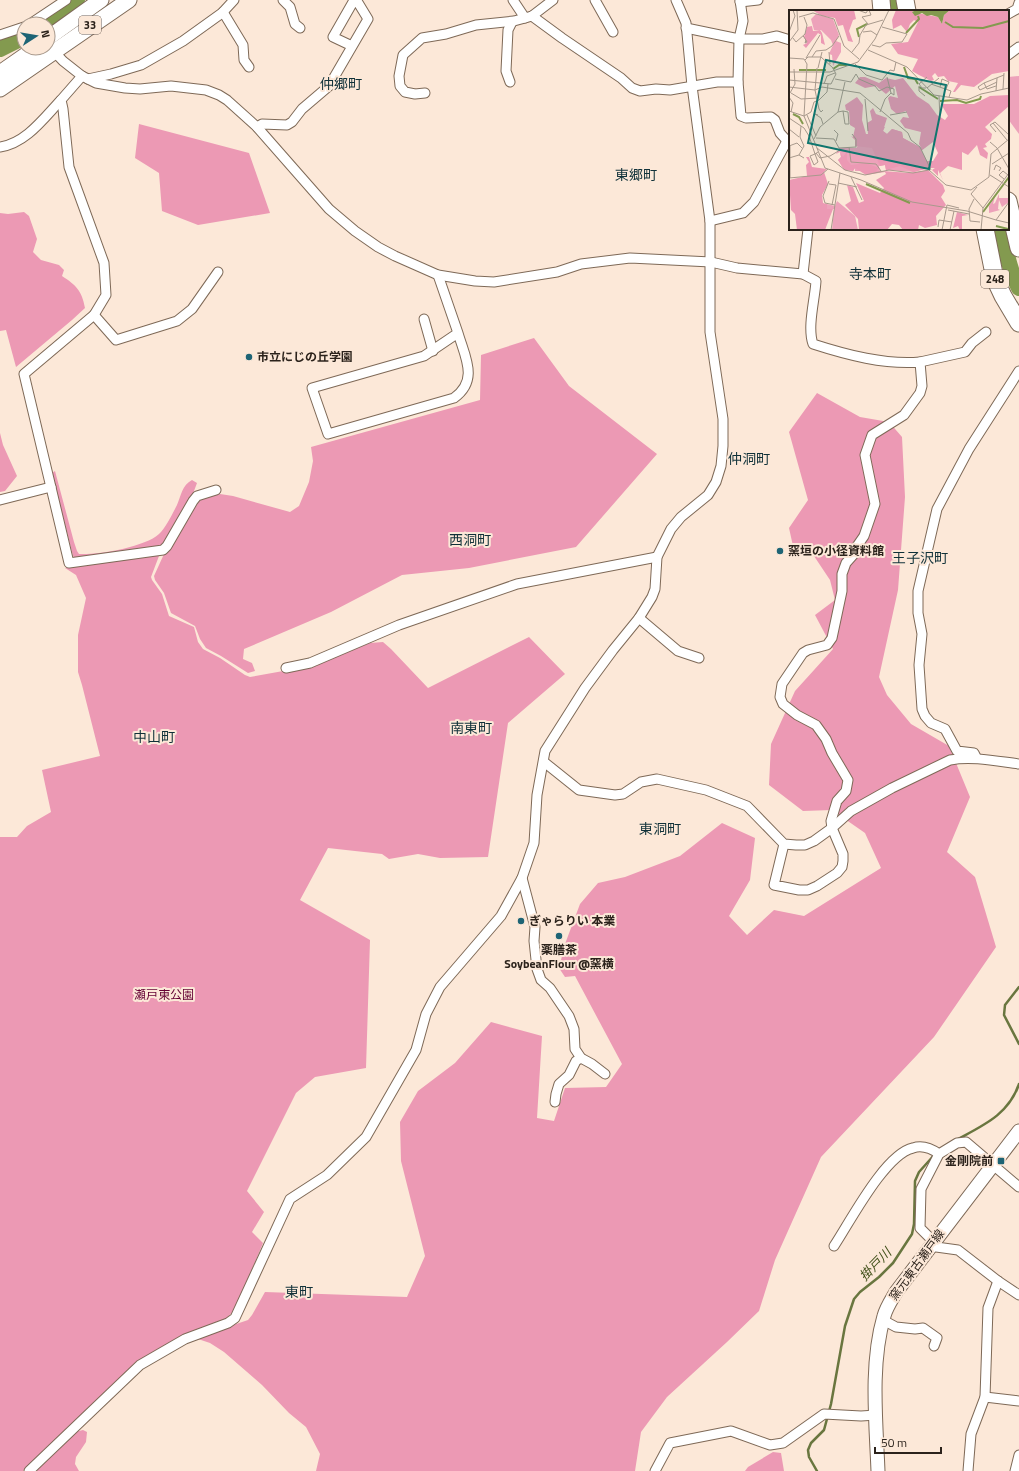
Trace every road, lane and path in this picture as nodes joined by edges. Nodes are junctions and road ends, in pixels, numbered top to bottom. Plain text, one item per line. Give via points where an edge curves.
1 (66, 0) edge
2 (101, 0) edge
3 (128, 0) edge
4 (234, 0) edge
5 (283, 0) edge
6 (513, 0) edge
7 (595, 0) edge
8 (676, 0) edge
9 (758, 0) edge
10 (881, 0) edge
11 (905, 0) edge
12 (550, 1) edge
13 (740, 1) edge
14 (1019, 3) edge
15 (882, 10) edge
16 (907, 10) edge
17 (223, 12) junction
18 (1009, 13) edge
19 (43, 16) edge
20 (529, 17) junction
21 (512, 22) junction
22 (300, 28) dead end
23 (686, 28) junction
24 (16, 30) edge
25 (613, 32) dead end
26 (0, 35) edge
27 (739, 39) junction
28 (56, 40) edge
29 (789, 40) edge
30 (56, 42) edge
31 (352, 46) junction
32 (1019, 47) edge
33 (56, 52) edge
34 (1009, 54) edge
35 (24, 56) edge
36 (38, 56) edge
37 (249, 67) dead end
38 (0, 73) edge
39 (85, 78) junction
40 (510, 82) dead end
41 (738, 82) junction
42 (692, 86) junction
43 (0, 89) edge
44 (425, 93) dead end
45 (61, 100) junction
46 (257, 127) junction
47 (789, 142) edge
48 (0, 147) edge
49 (1009, 205) edge
50 (710, 221) junction
51 (808, 230) edge
52 (985, 230) edge
53 (1019, 248) edge
54 (711, 262) junction
55 (218, 272) dead end
56 (438, 274) junction
57 (803, 274) junction
58 (94, 315) junction
59 (424, 319) dead end
60 (1019, 323) edge
61 (986, 332) dead end
62 (458, 333) junction
63 (433, 351) junction
64 (920, 362) junction
65 (1019, 371) edge
66 (51, 487) junction
67 (216, 490) dead end
68 (0, 500) edge
69 (657, 557) junction
70 (640, 618) junction
71 (699, 658) dead end
72 (286, 668) dead end
73 (976, 759) junction
74 (544, 762) junction
75 (1019, 764) edge
76 (832, 828) junction
77 (784, 844) junction
78 (522, 878) junction
79 (581, 1058) junction
80 (605, 1074) dead end
81 (555, 1102) dead end
82 (1019, 1131) edge
83 (937, 1153) junction
84 (992, 1165) junction
85 (1019, 1187) edge
86 (931, 1244) junction
87 (834, 1246) dead end
88 (998, 1281) junction
89 (1019, 1295) edge
90 (883, 1320) junction
91 (934, 1346) dead end
92 (985, 1397) junction
93 (1019, 1401) edge
94 (876, 1415) junction
95 (1019, 1455) edge
96 (29, 1471) edge
97 (655, 1471) edge
98 (878, 1471) edge
99 (968, 1471) edge
100 (1016, 1471) edge

1 - 19 street
2 - 28 main road, 33
3 - 30 main road, 33
4 - 17 street
5 - 22 street via 290,7 295,24
6 - 20 street
7 - 25 street
8 - 23 street
9 - 13 street
10 - 15 highway
11 - 16 highway
12 - 20 street
13 - 27 street via 742,21
14 - 18 street via 1017,8
17 - 37 street via 243,45 244,60
17 - 39 street via 141,65 112,74
20 - 21 street
20 - 42 street via 632,88 640,91
21 - 40 street via 508,30 506,70
21 - 44 street via 476,25 422,38 404,55 399,76 400,86 406,92
23 - 27 street
23 - 42 street
24 - 26 street
27 - 29 street via 778,36
27 - 41 street
31 - 31 street via 368,19 357,1 353,2 333,37
31 - 46 street via 329,86 302,109 292,122 287,125 262,124
32 - 34 street
33 - 39 street
35 - 38 main road
36 - 43 main road, 33
39 - 45 street
39 - 46 street via 96,84 125,88 171,86 206,90 227,100
41 - 42 street
41 - 47 street via 741,116 771,117 775,120 780,133
42 - 50 street
45 - 48 street via 26,136 16,143
45 - 58 street via 69,167 104,263 106,295
46 - 56 street via 329,210 378,247
47 - 50 street via 754,202 743,213
49 - 53 highway
50 - 54 street
51 - 57 street
52 - 60 highway, 248 via 995,279
54 - 56 street via 630,258 581,264 557,272 494,282
54 - 57 street via 737,268
54 - 69 street via 710,332 723,419 721,466 712,490 671,529
55 - 58 street via 192,309 177,321 116,340
56 - 62 street
57 - 64 street via 816,281 811,327 813,344 893,362
58 - 66 street via 24,374
59 - 63 street
61 - 64 street via 965,352
62 - 63 street
62 - 63 street via 469,377 460,394 454,398 328,434 312,388 424,356
64 - 76 street via 920,393 904,415 872,435 867,448 865,455 875,504 864,536 846,563 842,574 842,591 832,638 827,645 803,653 782,684 780,697 783,704 816,725 848,780 846,791 837,801 831,821
65 - 73 street via 969,449 937,509 918,591 918,613 922,634 919,665 922,709 931,723 945,729 957,751 974,753
66 - 67 street via 69,563 163,550 197,496
66 - 68 street
69 - 70 street via 655,589
69 - 72 street via 517,584 399,625 310,663
70 - 71 street via 678,651
70 - 74 street via 612,650 585,688 546,751
73 - 75 street
73 - 76 street via 950,760 851,811
74 - 77 street via 579,790 623,794 641,782 658,779 706,790 747,806
74 - 78 street via 537,795 534,843
76 - 77 street via 805,845
76 - 77 street via 844,854 842,867 837,873 808,890 774,886
78 - 79 street via 535,927 537,970 541,980 550,988 569,1016 574,1029 575,1049
78 - 96 street via 501,916 440,987 426,1014 416,1050 366,1137 327,1175 290,1199 235,1318 185,1339 140,1365
79 - 80 street
79 - 81 street via 559,1084
82 - 84 main road, 窯元東古瀬戸線
83 - 84 street via 966,1142
83 - 86 street via 921,1189 920,1228
83 - 87 street via 931,1149 914,1147 904,1151 885,1168
84 - 85 street
84 - 86 main road, 窯元東古瀬戸線
86 - 88 street via 958,1250
86 - 90 main road, 窯元東古瀬戸線 via 896,1292
88 - 89 street
88 - 92 street via 988,1308
90 - 91 street via 896,1326 923,1328 937,1338
90 - 94 main road, 窯元東古瀬戸線 via 876,1349
92 - 93 street
92 - 99 street via 971,1434
94 - 97 street via 828,1414 783,1443 770,1445 730,1431 670,1443
94 - 98 main road, 窯元東古瀬戸線
95 - 100 street

